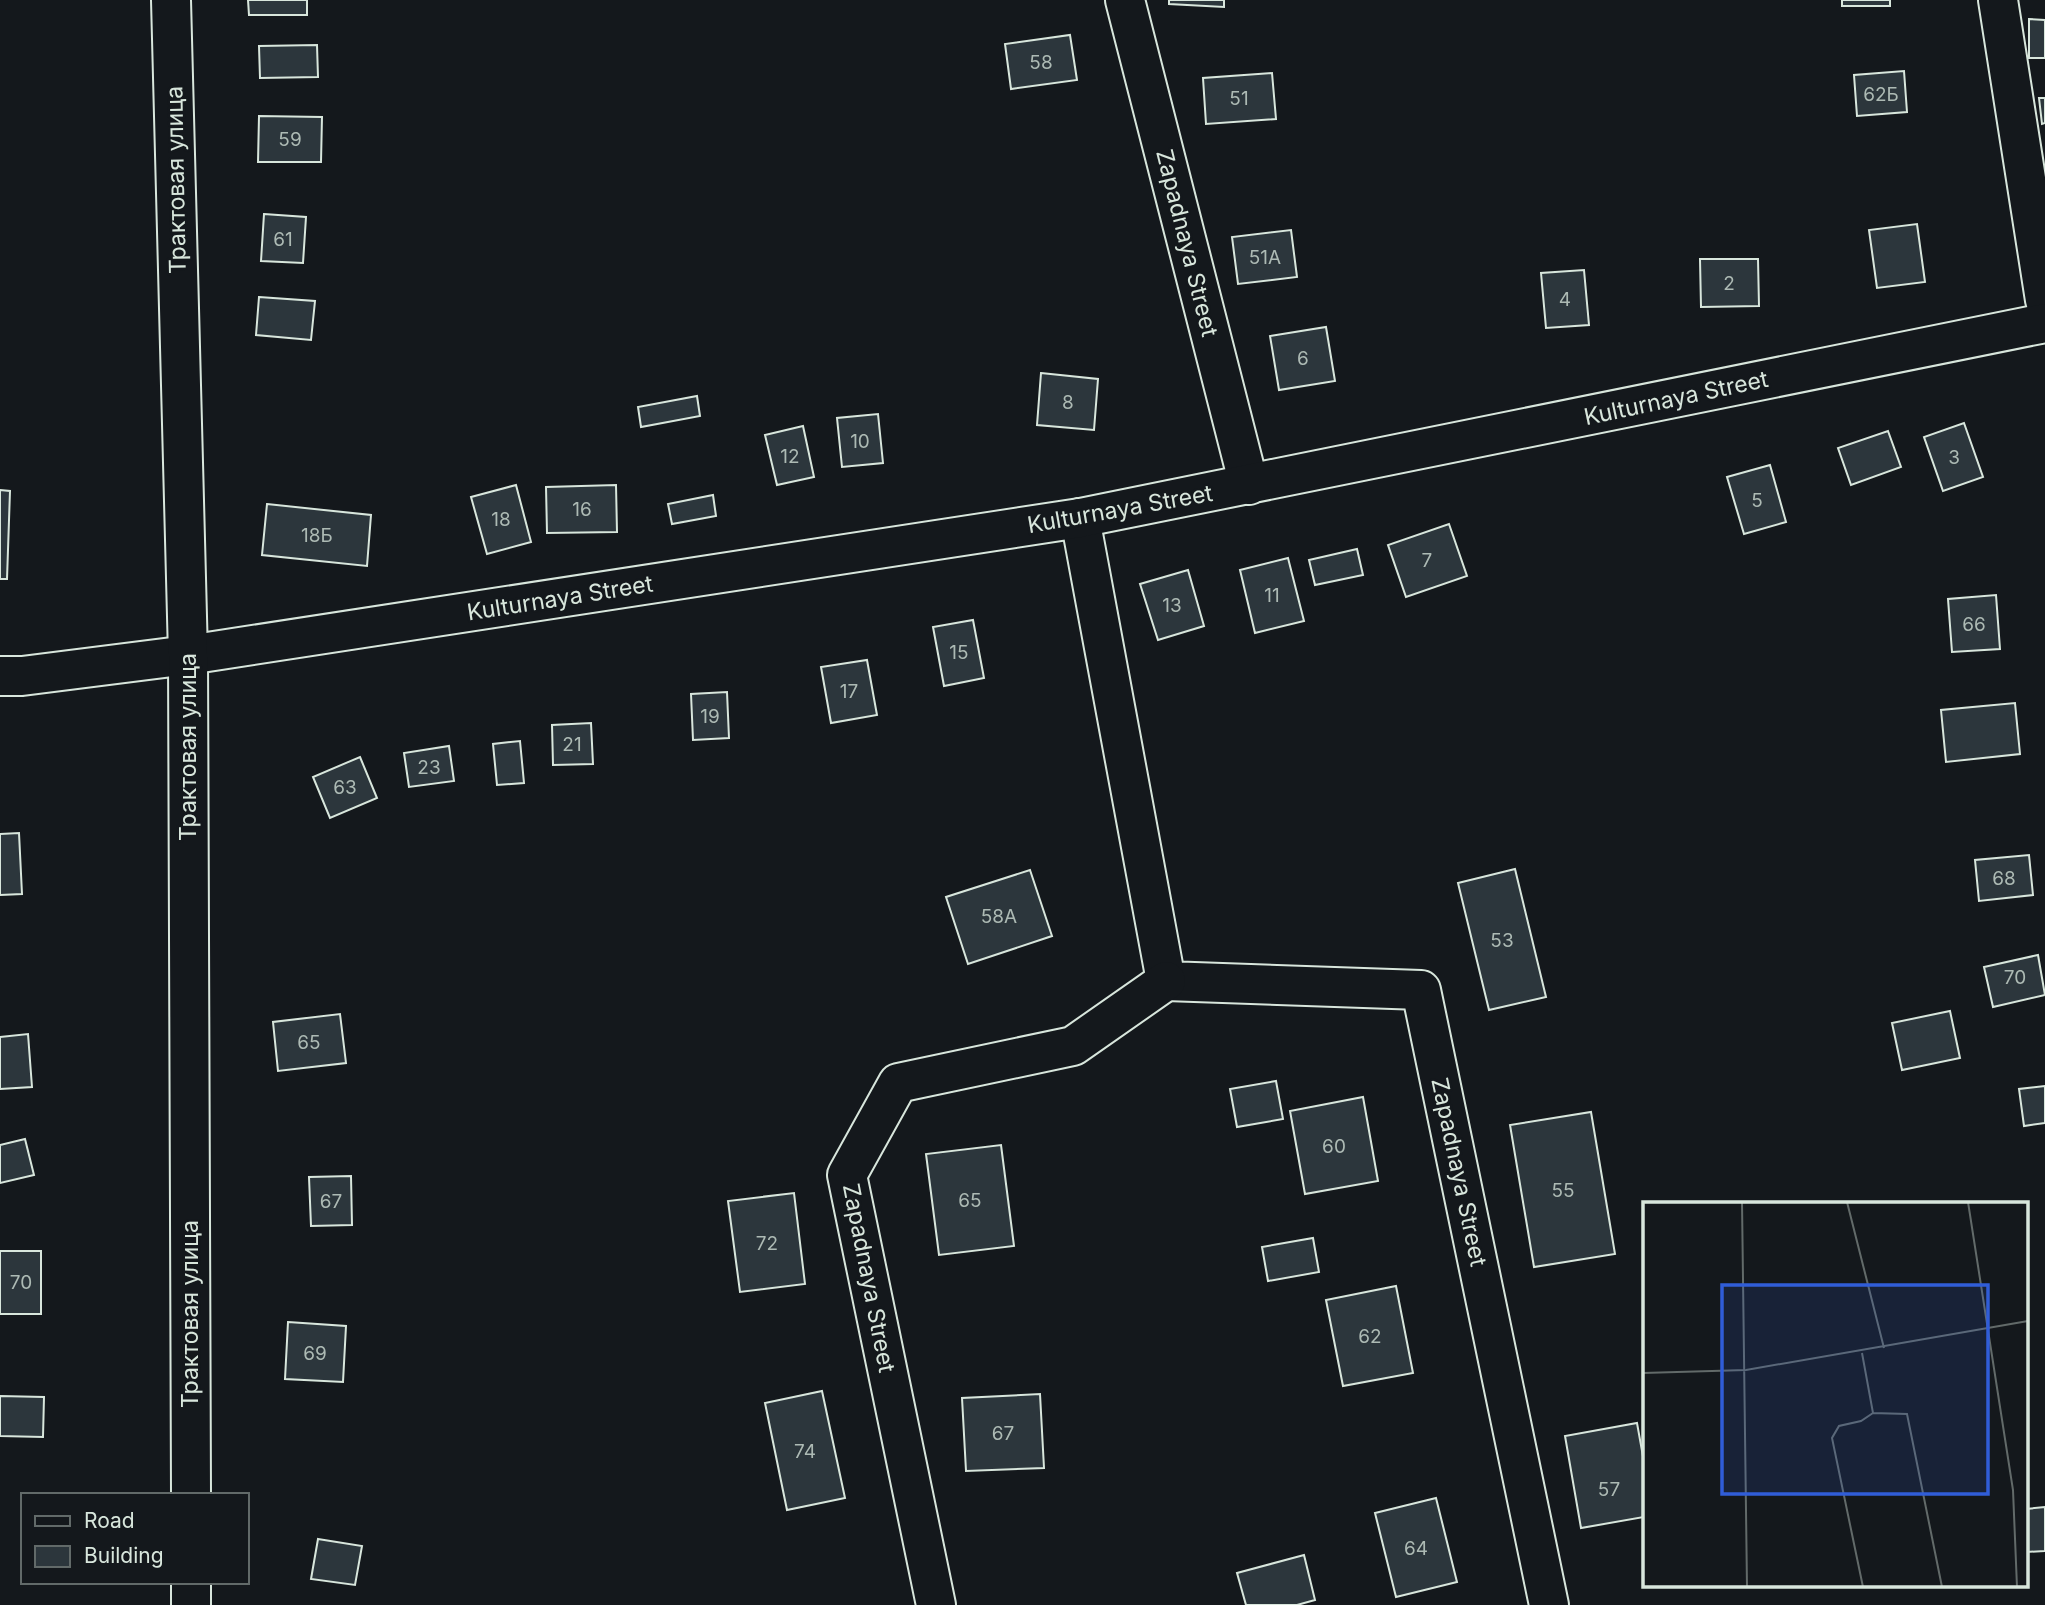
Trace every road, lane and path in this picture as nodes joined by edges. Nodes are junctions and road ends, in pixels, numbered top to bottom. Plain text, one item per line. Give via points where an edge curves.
1 (171, 0) edge
2 (1125, 0) edge
3 (1998, 0) edge
4 (2045, 300) edge
5 (2045, 323) edge
6 (1249, 485) junction
7 (1080, 518) junction
8 (188, 655) junction
9 (0, 676) edge
10 (1166, 981) junction
11 (191, 1493) edge
12 (191, 1584) edge
13 (191, 1605) edge
14 (936, 1605) edge
15 (1549, 1605) edge

1 - 8 street, Трактовая улица
2 - 6 street, Zapadnaya Street
3 - 4 street
5 - 6 street, Kulturnaya Street
6 - 7 street, Kulturnaya Street
7 - 8 street, Kulturnaya Street
7 - 10 street
8 - 9 street, Kulturnaya Street
8 - 11 street, Трактовая улица
10 - 14 street, Zapadnaya Street via 1073,1046 898,1083 847,1175
10 - 15 street, Zapadnaya Street via 1421,990
12 - 13 street

